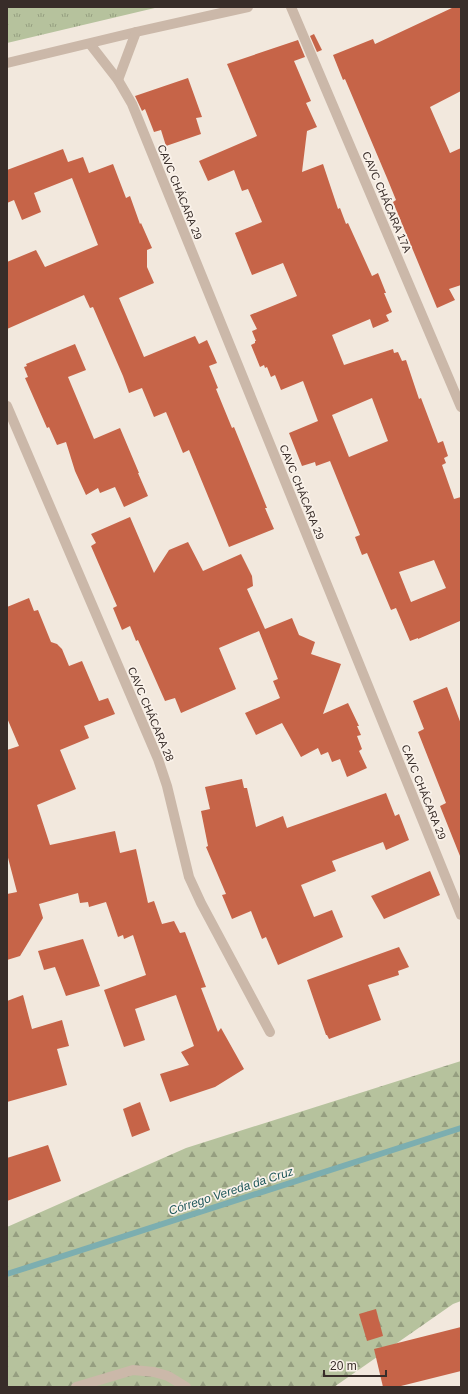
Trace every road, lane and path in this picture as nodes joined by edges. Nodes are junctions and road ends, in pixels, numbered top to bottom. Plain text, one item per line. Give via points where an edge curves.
1 (248, 7) edge
2 (291, 7) edge
3 (136, 32) junction
4 (90, 44) junction
5 (7, 64) edge
6 (118, 80) junction
7 (7, 406) edge
8 (461, 407) edge
9 (461, 915) edge
10 (270, 1032) dead end
11 (76, 1387) edge
12 (186, 1387) edge

1 - 3 street
2 - 8 street, CAVC CHÁCARA 17A
3 - 4 street
3 - 6 street
4 - 5 street
4 - 6 street, CAVC CHÁCARA 29
6 - 9 street, CAVC CHÁCARA 29 via 132,104
7 - 10 street, CAVC CHÁCARA 28 via 158,759 190,877 201,903
11 - 12 street via 133,1370 168,1376

